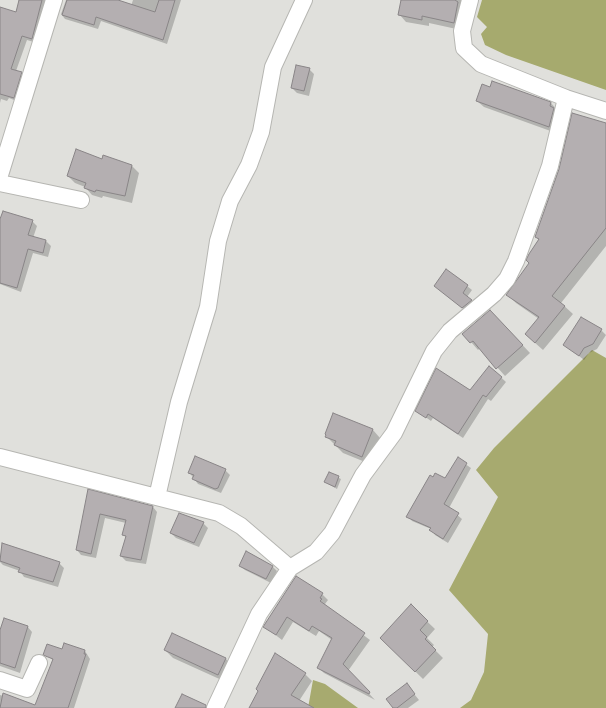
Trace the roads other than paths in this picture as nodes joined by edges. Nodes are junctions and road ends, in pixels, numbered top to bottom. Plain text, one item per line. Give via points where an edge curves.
1 (54, 0) edge
2 (304, 0) edge
3 (470, 0) edge
4 (566, 98) junction
5 (606, 111) edge
6 (0, 175) edge
7 (0, 183) edge
8 (81, 200) dead end
9 (0, 457) edge
10 (157, 497) junction
11 (290, 568) junction
12 (39, 663) dead end
13 (0, 680) edge
14 (215, 708) edge

1 - 6 street
2 - 10 street via 272,67 261,132 226,214 215,259 208,307 179,402
3 - 4 street via 462,31 464,48 481,64
4 - 5 street
4 - 11 street via 550,166 516,261 507,279 494,294 450,331 434,350 394,433 363,475 332,533 316,552
7 - 8 street
9 - 10 street
10 - 11 street via 219,513 241,526
11 - 14 street via 259,614
12 - 13 street via 27,689

